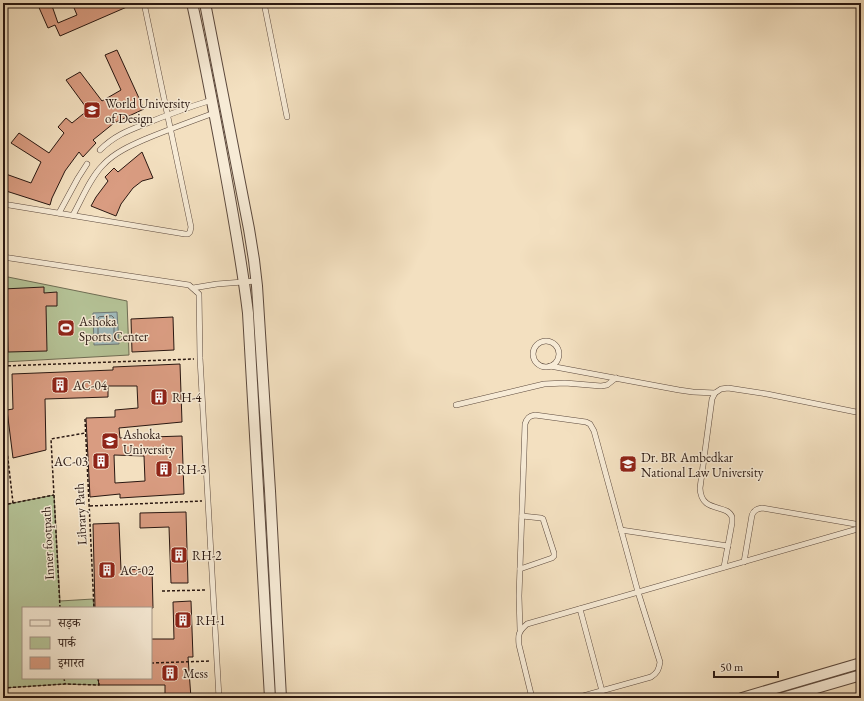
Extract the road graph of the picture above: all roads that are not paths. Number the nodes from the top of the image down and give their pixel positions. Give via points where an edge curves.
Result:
1 (144, 3) edge
2 (192, 3) edge
3 (205, 3) edge
4 (264, 3) edge
5 (212, 100) junction
6 (214, 113) junction
7 (167, 115) junction
8 (287, 117) dead end
9 (170, 129) junction
10 (100, 150) dead end
11 (87, 164) dead end
12 (3, 204) edge
13 (59, 213) junction
14 (73, 215) junction
15 (3, 257) edge
16 (257, 281) junction
17 (244, 282) junction
18 (193, 288) junction
19 (550, 366) junction
20 (616, 378) junction
21 (715, 393) junction
22 (456, 404) dead end
23 (861, 413) edge
24 (522, 516) junction
25 (861, 527) edge
26 (621, 530) junction
27 (728, 546) junction
28 (744, 562) junction
29 (724, 567) junction
30 (520, 569) junction
31 (638, 592) junction
32 (580, 609) junction
33 (520, 630) junction
34 (861, 663) edge
35 (861, 675) edge
36 (815, 677) junction
37 (602, 691) junction
38 (816, 693) edge
39 (219, 698) edge
40 (270, 698) edge
41 (281, 698) edge
42 (532, 698) edge
43 (576, 698) edge
44 (742, 698) edge
45 (782, 698) edge

1 - 7 lane
2 - 5 street
3 - 16 street via 248,222
4 - 8 lane
5 - 6 street
5 - 7 lane
6 - 9 lane
6 - 17 street
7 - 9 lane
7 - 10 lane via 119,135
9 - 14 lane via 127,147 103,164
9 - 14 lane via 190,226 188,234
11 - 13 lane
12 - 13 lane
13 - 14 lane
15 - 18 lane via 189,285
16 - 17 lane
16 - 41 street
17 - 18 lane
17 - 40 street via 248,313
18 - 39 lane via 199,294 200,358
19 - 19 lane via 558,357 557,349 547,341 542,342 533,354 535,362 542,366
19 - 20 lane
20 - 21 lane via 693,392
20 - 22 lane via 601,386 544,384
21 - 23 lane via 728,388
21 - 27 lane via 712,399 700,494 709,505 730,513 732,523
24 - 26 lane via 527,418 535,415 586,422 594,431
24 - 30 lane
24 - 30 lane via 543,519 554,556
25 - 28 lane
25 - 28 lane via 757,509 752,515
26 - 27 lane
26 - 31 lane
27 - 29 lane
28 - 29 lane
29 - 31 lane
30 - 33 lane
31 - 32 lane
31 - 37 lane via 660,662 659,669 651,677
32 - 33 lane via 527,624
32 - 37 lane
33 - 42 lane via 519,645
34 - 36 street
35 - 38 street
36 - 38 street
36 - 44 street
37 - 43 lane
38 - 45 street

